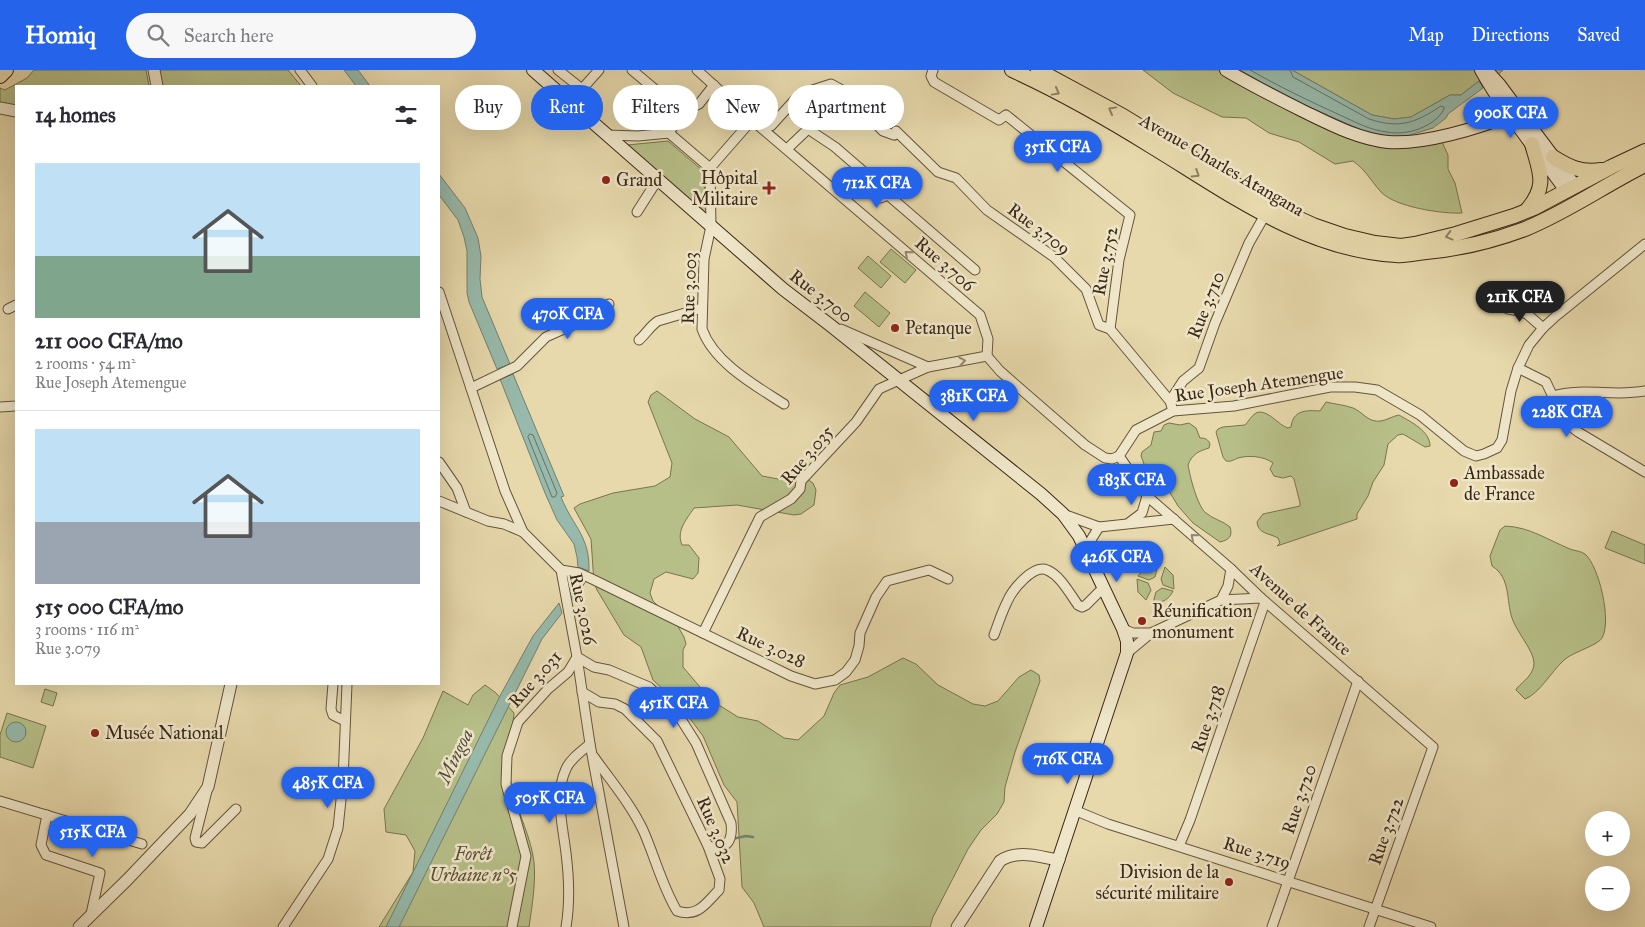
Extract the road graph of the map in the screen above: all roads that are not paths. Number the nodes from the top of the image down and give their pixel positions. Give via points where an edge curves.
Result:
1 (6, 70) edge
2 (154, 70) edge
3 (300, 70) edge
4 (533, 70) edge
5 (558, 70) edge
6 (599, 70) edge
7 (632, 70) edge
8 (698, 70) edge
9 (933, 70) edge
10 (1012, 70) edge
11 (1038, 70) edge
12 (1226, 70) edge
13 (1481, 70) edge
14 (1486, 70) edge
15 (0, 76) edge
16 (157, 85) edge
17 (311, 85) edge
18 (650, 85) edge
19 (714, 85) edge
20 (708, 92) edge
21 (698, 104) edge
22 (0, 108) edge
23 (15, 111) edge
24 (1510, 115) junction
25 (778, 118) edge
26 (671, 130) edge
27 (743, 130) edge
28 (766, 130) edge
29 (669, 133) junction
30 (606, 135) junction
31 (1532, 144) junction
32 (787, 149) junction
33 (1645, 151) edge
34 (1553, 157) junction
35 (1645, 165) edge
36 (1611, 167) junction
37 (710, 168) junction
38 (658, 178) junction
39 (1575, 193) junction
40 (637, 212) dead end
41 (1525, 212) junction
42 (1266, 216) junction
43 (711, 226) junction
44 (1645, 244) edge
45 (975, 270) dead end
46 (1506, 290) dead end
47 (440, 295) edge
48 (609, 304) dead end
49 (702, 308) junction
50 (830, 324) junction
51 (1543, 328) junction
52 (1110, 329) junction
53 (639, 340) dead end
54 (987, 356) junction
55 (928, 366) junction
56 (1518, 368) junction
57 (899, 379) junction
58 (471, 388) junction
59 (1645, 391) edge
60 (1553, 396) junction
61 (1170, 401) junction
62 (784, 404) dead end
63 (15, 406) edge
64 (0, 407) edge
65 (1173, 411) junction
66 (1119, 456) junction
67 (440, 464) edge
68 (1645, 472) edge
69 (1147, 496) junction
70 (440, 501) edge
71 (466, 512) junction
72 (1063, 514) junction
73 (1174, 519) junction
74 (1128, 523) junction
75 (1099, 526) junction
76 (523, 532) junction
77 (1086, 548) junction
78 (1231, 569) junction
79 (561, 570) junction
80 (948, 579) dead end
81 (1104, 587) junction
82 (1222, 600) junction
83 (1263, 600) junction
84 (1123, 629) junction
85 (703, 633) junction
86 (1151, 633) junction
87 (994, 635) dead end
88 (1127, 653) junction
89 (577, 657) junction
90 (1358, 681) junction
91 (230, 685) edge
92 (333, 685) edge
93 (347, 685) edge
94 (582, 692) junction
95 (345, 721) junction
96 (590, 744) junction
97 (1433, 746) joint
98 (592, 754) junction
99 (208, 786) junction
100 (0, 801) edge
101 (236, 809) dead end
102 (1074, 810) junction
103 (47, 816) junction
104 (142, 844) dead end
105 (708, 846) junction
106 (1179, 846) junction
107 (1059, 860) junction
108 (1288, 880) junction
109 (1375, 909) junction
110 (91, 914) junction
111 (79, 927) edge
112 (283, 927) edge
113 (512, 927) edge
114 (566, 927) edge
115 (624, 927) edge
116 (956, 927) edge
117 (1036, 927) edge
118 (1272, 927) edge
119 (1368, 927) edge
120 (1431, 927) edge

1 - 15 main road
2 - 16 street
3 - 17 street
4 - 30 main road, Rue 3.700
5 - 6 street via 582,89
7 - 18 street
8 - 19 street, Rue 3.706
9 - 52 street, Rue 3.752 via 934,82 999,120 1006,115 1130,215 1119,260
10 -> 42 main road, Avenue Charles Atangana via 1116,126
41 -> 11 main road, Avenue Charles Atangana via 1456,234 1401,246 1345,236 1313,226 1271,206 1131,121
12 - 24 main road via 1338,128 1375,140 1420,140 1488,125
13 - 24 main road
14 - 34 main road
20 - 21 street
22 - 23 street
24 - 31 main road
25 - 52 street, Rue 3.709 via 800,94 831,84 857,98 883,131 894,135 896,131 938,172 956,178 987,210 1054,257 1086,289 1098,325
26 - 29 street
27 - 37 street
28 - 32 street, Rue 3.706
29 - 30 street
29 - 37 street
30 - 38 main road, Rue 3.700
31 - 39 main road
31 - 41 main road via 1541,182 1536,199
32 - 45 street via 808,129 872,179 880,198 888,195
54 -> 32 street, Rue 3.706 via 988,339 980,315
33 - 36 main road, Avenue Charles Atangana
34 - 36 main road via 1580,171 1600,171
34 - 39 main road
35 - 39 main road, Avenue Charles Atangana
36 - 39 main road, Avenue Charles Atangana
37 - 43 street, Rue 3.003
38 - 40 street
38 - 43 main road, Rue 3.700
39 - 41 main road, Avenue Charles Atangana
39 - 42 main road, Avenue Charles Atangana via 1524,229 1455,249 1398,256 1341,246
42 - 61 street, Rue 3.710 via 1249,243 1199,368 1183,382
43 - 49 street, Rue 3.003 via 704,259
43 - 50 main road, Rue 3.700 via 783,289
44 - 51 street, Rue Joseph Atemengue
46 - 51 street via 1508,309 1527,314
47 - 58 street, Rue 3.026
48 - 58 street via 592,316 546,337 517,366
49 - 53 street via 652,324
49 - 62 street, Rue 3.003 via 702,329 714,351
50 - 55 street
50 - 57 main road, Rue 3.700
51 - 56 street, Rue Joseph Atemengue via 1529,345
52 - 61 street, Rue 3.709
55 -> 54 street
54 - 66 street via 1085,445 1105,458
55 - 57 street
56 - 60 street via 1546,382
56 - 65 street, Rue Joseph Atemengue via 1502,440 1496,448 1476,456 1400,402 1377,390 1330,387 1234,406
57 - 72 main road, Rue 3.700
57 - 85 street, Rue 3.035 via 879,389 856,422 801,481 800,489 791,499 760,517
58 - 76 street, Rue 3.026 via 505,490
59 - 60 street via 1621,394 1570,392
60 - 68 street via 1568,424
61 - 65 street, Rue 3.709
63 - 64 street
65 - 66 street, Rue Joseph Atemengue via 1136,430
66 - 69 street
67 - 71 street via 456,488
69 - 73 street, Avenue de France
69 - 74 street via 1142,513
70 - 71 street
71 - 76 street
72 - 75 street
72 - 77 main road, Rue 3.700
73 - 74 street
78 -> 73 street, Avenue de France
74 - 75 street
75 - 77 street
76 - 79 street, Rue 3.026
77 - 81 main road
78 - 82 street
78 - 83 street, Avenue de France
79 - 85 street, Rue 3.028 via 592,578
79 - 89 street, Rue 3.026
80 - 85 street, Rue 3.028 via 929,570 887,582 876,597 860,633 855,660 835,680 815,684 791,676
81 - 84 main road
81 - 87 street via 1086,605 1078,605 1052,573 1038,570 1013,591
82 - 83 street
82 - 86 street
83 - 90 street, Avenue de France
83 - 106 street, Rue 3.718
84 - 86 street via 1133,633
84 - 88 main road
86 - 88 street
88 - 102 main road
89 - 94 street, Rue 3.026
89 - 105 street via 594,667 630,677 649,687 678,713 696,743 731,823 730,838 724,846
89 - 113 street, Rue 3.031 via 568,672 518,722 507,756 506,784 526,856
90 - 97 street, Avenue de France
90 - 108 street, Rue 3.720
91 - 99 street
92 - 95 street via 333,715
93 - 95 street
94 - 96 street, Rue 3.026
94 - 105 street, Rue 3.032 via 599,702 624,709 657,741
95 - 112 street via 338,828 328,859
96 - 98 street, Rue 3.026
96 - 114 street via 568,765 561,787 568,887
97 - 109 street, Rue 3.722
98 - 105 street, Rue 3.032 via 630,805 677,911 694,913 719,890 720,879
98 - 115 street, Rue 3.026
99 - 101 street via 196,842 202,843
99 - 110 street via 190,814
100 - 103 street
102 - 106 street, Rue 3.719
102 - 107 main road
103 - 104 street
103 - 110 street via 41,845 46,855 100,873
106 - 108 street, Rue 3.719
107 - 116 street via 1018,854 1000,861
107 - 117 main road
108 - 109 street, Rue 3.719
108 - 118 street, Rue 3.720
109 - 119 street, Rue 3.722
109 - 120 street, Rue 3.719
110 - 111 street

